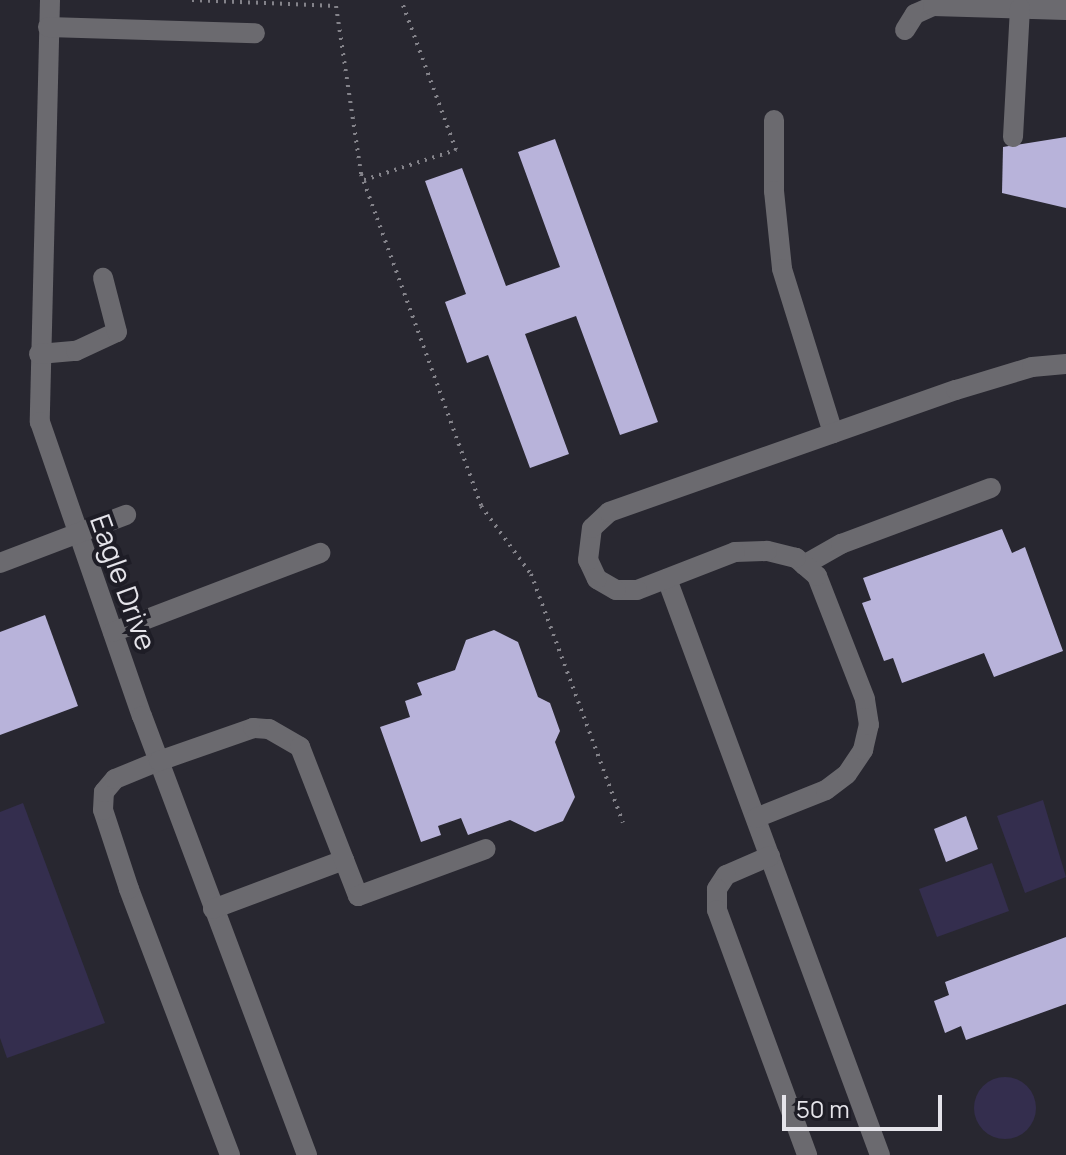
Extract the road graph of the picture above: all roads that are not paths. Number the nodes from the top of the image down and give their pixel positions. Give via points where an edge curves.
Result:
1 (50, 0) edge
2 (1020, 8) junction
3 (1066, 10) edge
4 (48, 27) junction
5 (905, 30) dead end
6 (255, 33) dead end
7 (774, 120) dead end
8 (1013, 137) dead end
9 (103, 278) dead end
10 (39, 354) junction
11 (1066, 364) edge
12 (833, 433) junction
13 (991, 488) dead end
14 (126, 515) dead end
15 (77, 535) junction
16 (320, 553) dead end
17 (0, 563) edge
18 (804, 565) junction
19 (667, 579) junction
20 (113, 632) junction
21 (159, 761) junction
22 (756, 818) junction
23 (486, 849) dead end
24 (770, 856) junction
25 (344, 860) junction
26 (213, 909) junction
27 (230, 1155) edge
28 (307, 1155) edge
29 (807, 1155) edge
30 (880, 1155) edge

1 - 4 street, Eagle Drive
2 - 3 street
2 - 5 street via 933,6 915,14
2 - 8 street
4 - 6 street
4 - 10 street, Eagle Drive
7 - 12 street via 782,269
9 - 10 street via 117,332 76,351
10 - 15 street, Eagle Drive via 40,422
11 - 12 street via 1007,374
12 - 19 street via 609,512 592,528 588,560 597,579 626,590
13 - 18 street via 841,544
14 - 15 street
15 - 17 street
15 - 20 street, Eagle Drive
16 - 20 street
18 - 19 street via 767,551 735,552
18 - 22 street via 817,576 865,699 869,725 863,750 847,774 826,790
19 - 22 street
20 - 21 street, Eagle Drive
21 - 25 street via 253,728 287,735 300,747
21 - 26 street, Eagle Drive
21 - 27 street via 115,779 104,792 103,810
22 - 24 street
23 - 25 street via 358,896
24 - 29 street via 726,875 717,889 717,910
24 - 30 street
25 - 26 street
26 - 28 street, Eagle Drive

